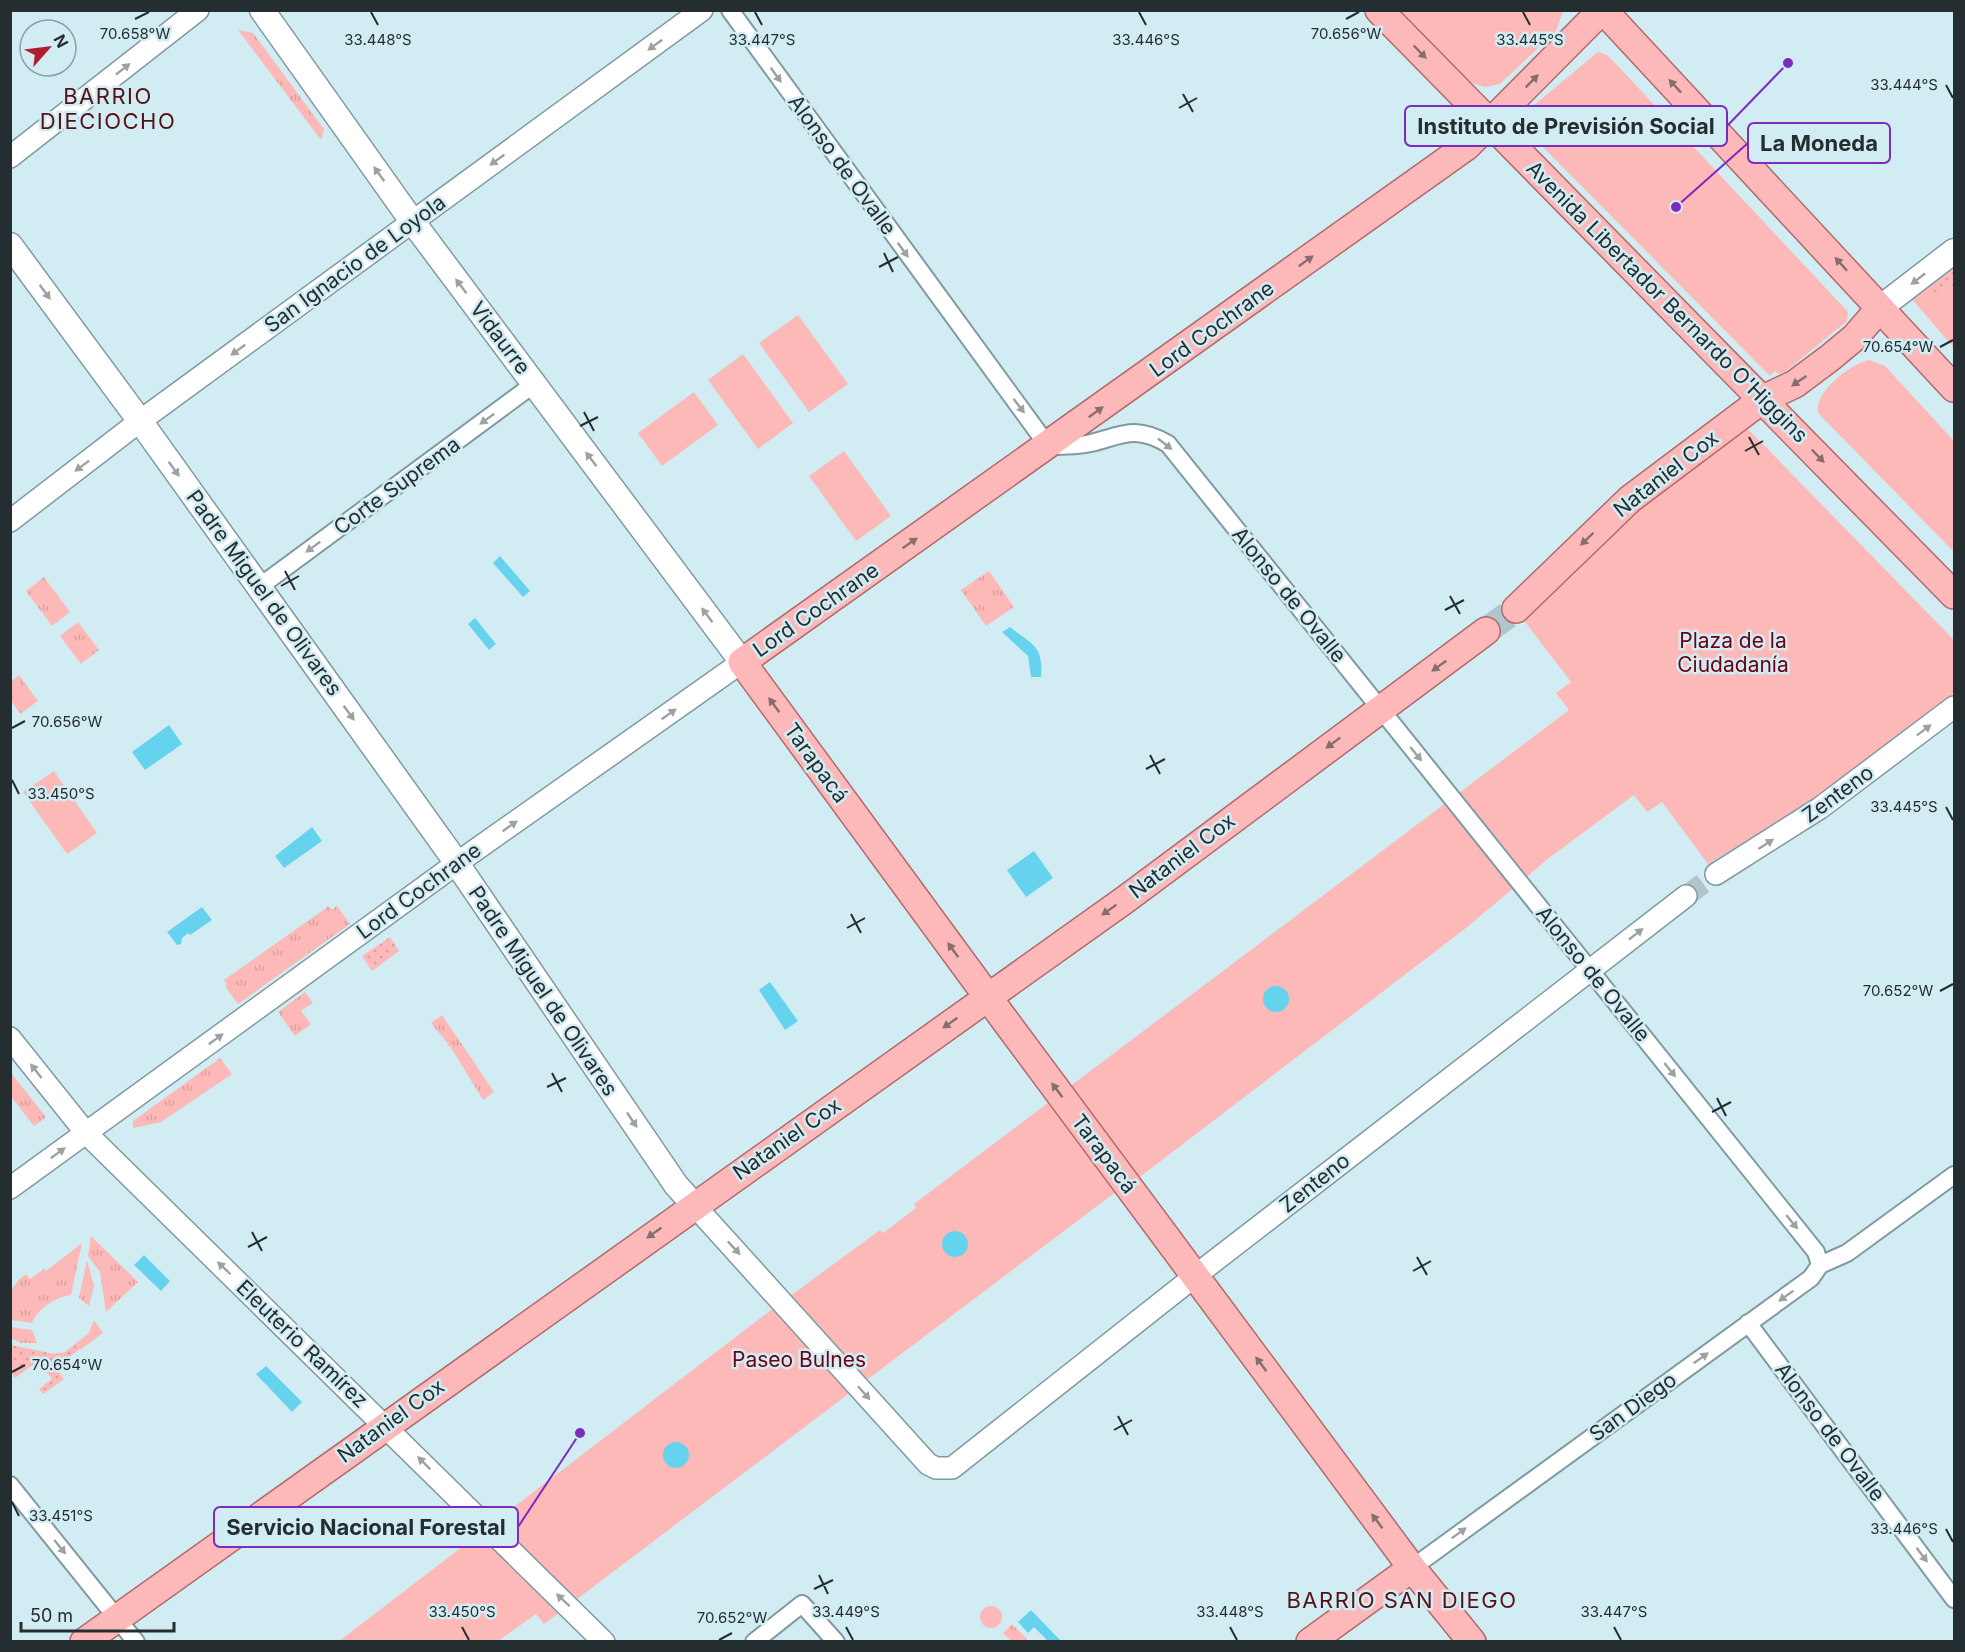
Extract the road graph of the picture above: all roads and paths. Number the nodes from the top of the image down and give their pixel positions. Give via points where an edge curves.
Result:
1 (198, 10) edge
2 (262, 10) edge
3 (702, 10) edge
4 (730, 10) edge
5 (1379, 10) edge
6 (1603, 10) edge
7 (1490, 123) junction
8 (10, 157) edge
9 (412, 221) junction
10 (10, 245) edge
11 (1954, 251) edge
12 (1880, 308) junction
13 (534, 384) junction
14 (1954, 388) edge
15 (1763, 399) junction
16 (140, 421) junction
17 (1048, 446) junction
18 (10, 520) edge
19 (259, 587) junction
20 (1954, 595) edge
21 (1516, 609) tunnel mouth
22 (1486, 631) tunnel mouth
23 (742, 662) junction
24 (1954, 707) edge
25 (1379, 708) junction
26 (457, 864) junction
27 (1716, 874) tunnel mouth
28 (1686, 896) tunnel mouth
29 (1590, 970) junction
30 (987, 997) junction
31 (10, 1038) edge
32 (86, 1133) junction
33 (1954, 1175) edge
34 (10, 1188) edge
35 (694, 1205) junction
36 (1820, 1265) junction
37 (1195, 1276) junction
38 (1748, 1323) junction
39 (385, 1425) junction
40 (944, 1469) joint
41 (10, 1485) edge
42 (1412, 1568) junction
43 (1954, 1599) edge
44 (117, 1618) junction
45 (84, 1641) edge
46 (136, 1641) edge
47 (604, 1641) edge
48 (754, 1641) edge
49 (836, 1641) edge
50 (1310, 1641) edge
51 (1472, 1641) edge

8 -> 1 street
9 -> 2 main road, Vidaurre
3 -> 9 street, San Ignacio de Loyola
4 -> 17 street, Alonso de Ovalle
5 -> 7 main road, Avenida Libertador Bernardo O'Higgins
7 -> 6 main road, Lord Cochrane
12 -> 6 main road
7 - 15 main road, Avenida Libertador Bernardo O'Higgins
17 -> 7 main road, Lord Cochrane via 1467,146
13 -> 9 main road, Vidaurre
9 -> 16 street, San Ignacio de Loyola
10 -> 16 main road, Padre Miguel de Olivares
11 -> 12 main road
12 - 14 main road
12 -> 15 main road, Nataniel Cox via 1831,357 1795,384
13 -> 19 street, Corte Suprema
23 -> 13 main road, Vidaurre
15 -> 20 main road, Avenida Libertador Bernardo O'Higgins
15 -> 21 main road, Nataniel Cox via 1630,499
16 -> 18 street, San Ignacio de Loyola
16 -> 19 main road, Padre Miguel de Olivares
23 -> 17 main road, Lord Cochrane
17 -> 25 street, Alonso de Ovalle via 1079,445 1137,432 1168,444
19 -> 26 main road, Padre Miguel de Olivares
22 -> 25 main road, Nataniel Cox
26 -> 23 street, Lord Cochrane
30 -> 23 main road, Tarapacá
27 -> 24 street, Zenteno via 1820,808
25 -> 29 street, Alonso de Ovalle
25 -> 30 main road, Nataniel Cox via 1126,899
32 -> 26 street, Lord Cochrane
26 -> 35 main road, Padre Miguel de Olivares via 676,1185
29 -> 28 street, Zenteno
29 -> 36 street, Alonso de Ovalle via 1816,1252
29 - 37 street, Zenteno
30 -> 35 main road, Nataniel Cox
37 -> 30 main road, Tarapacá
32 -> 31 street, Eleuterio Ramírez
34 -> 32 street, Lord Cochrane
39 -> 32 street, Eleuterio Ramírez
33 - 36 street, San Diego via 1847,1253
35 -> 39 main road, Nataniel Cox
35 -> 40 street, Padre Miguel de Olivares via 928,1464
36 -> 38 street, San Diego via 1811,1278
37 - 40 street, Zenteno via 959,1465
42 -> 37 main road, Tarapacá
42 -> 38 street, San Diego
38 -> 43 street, Alonso de Ovalle
39 - 44 main road, Nataniel Cox
47 -> 39 street, Eleuterio Ramírez
41 -> 44 street
42 - 50 main road, San Diego
42 - 51 main road, Tarapacá
44 - 45 main road, Nataniel Cox
44 - 46 street
48 - 49 street via 802,1604

